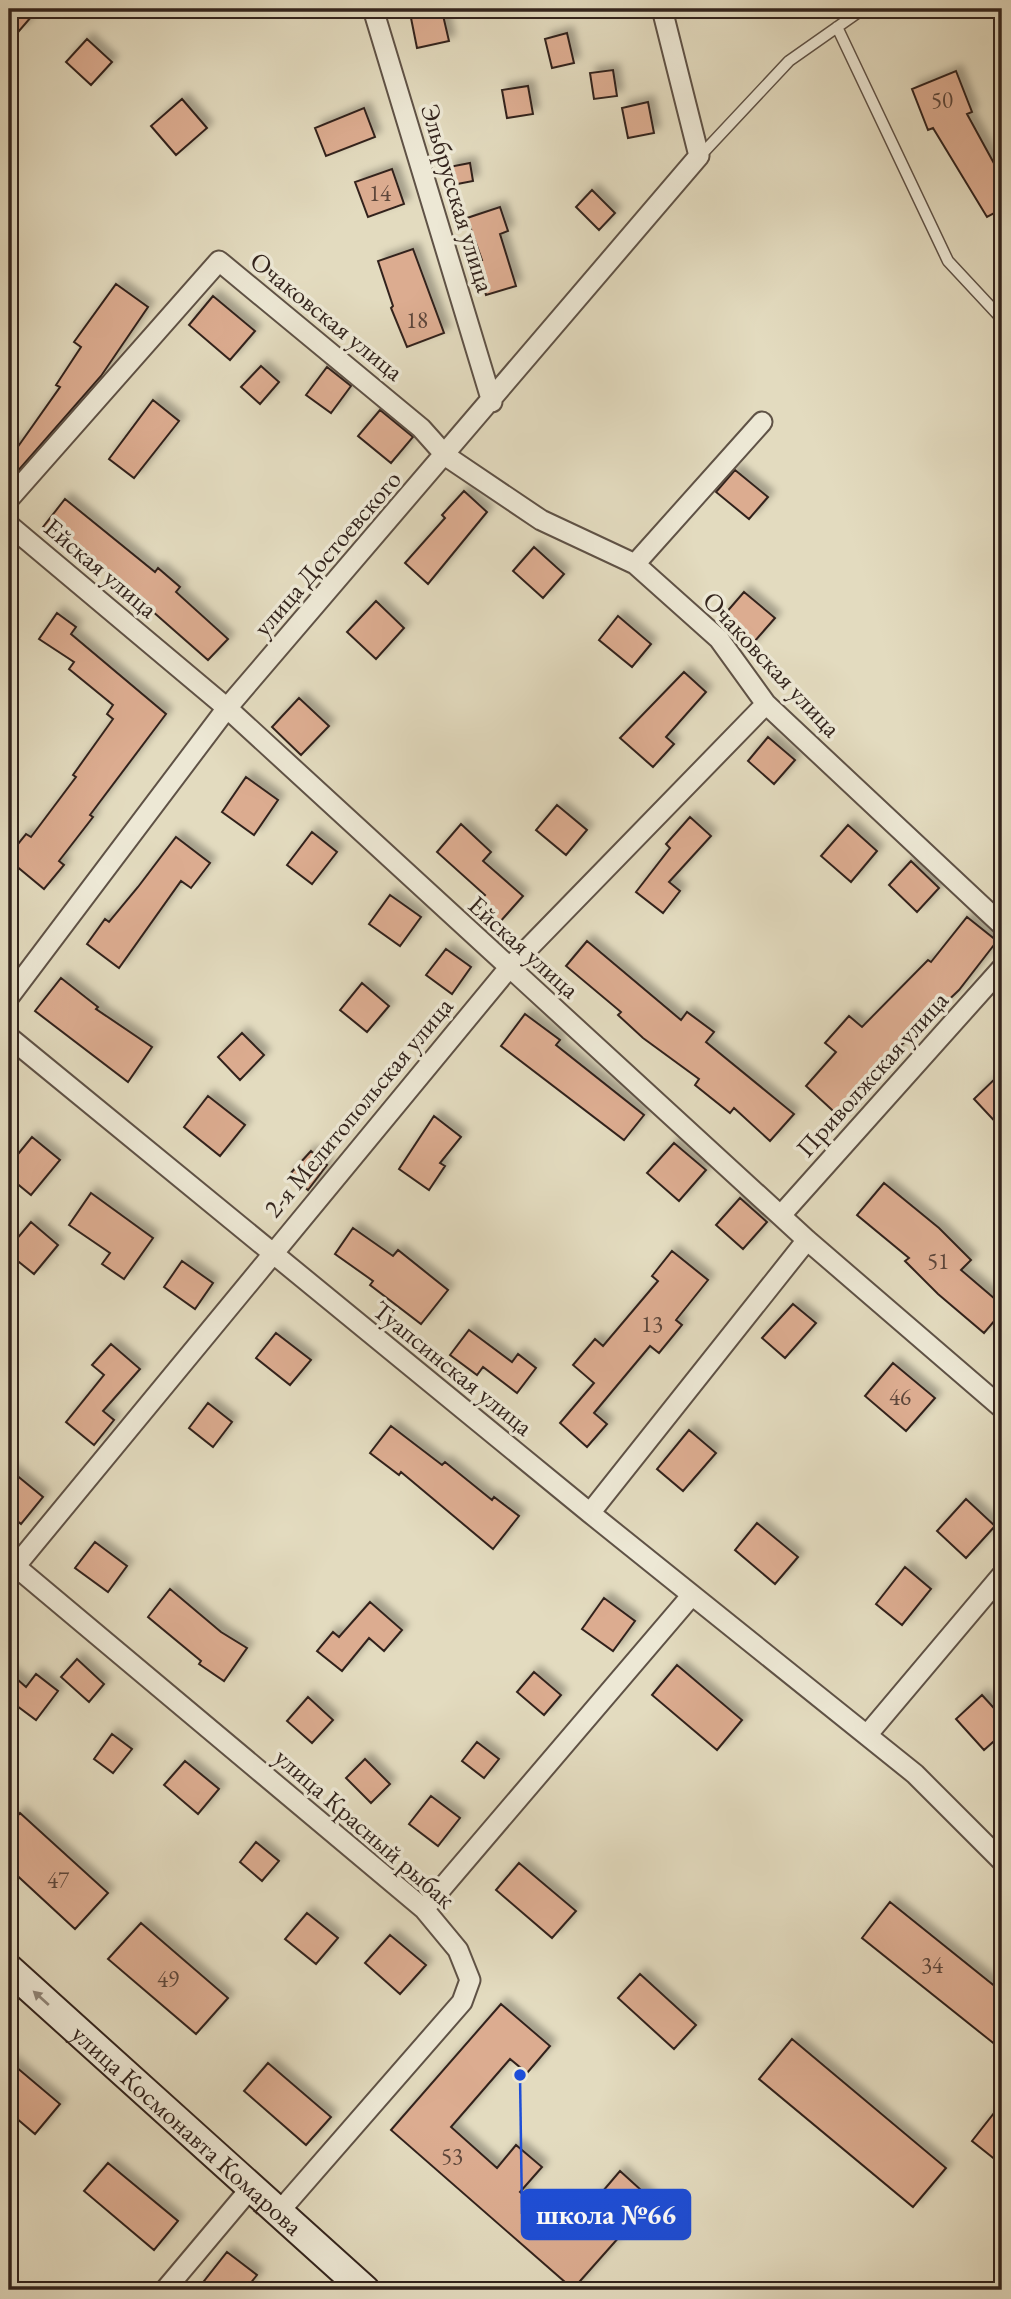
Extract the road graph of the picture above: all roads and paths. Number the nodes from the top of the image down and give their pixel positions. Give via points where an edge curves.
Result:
1 (373, 9) edge
2 (662, 9) edge
3 (863, 9) edge
4 (837, 27) junction
5 (699, 156) junction
6 (1002, 318) edge
7 (492, 402) junction
8 (762, 422) dead end
9 (446, 456) junction
10 (9, 499) edge
11 (9, 525) edge
12 (635, 564) junction
13 (766, 704) junction
14 (228, 708) junction
15 (1002, 925) edge
16 (1002, 968) edge
17 (508, 969) junction
18 (9, 997) edge
19 (9, 1037) edge
20 (782, 1214) junction
21 (807, 1240) junction
22 (271, 1253) junction
23 (1002, 1408) edge
24 (590, 1513) junction
25 (11, 1567) edge
26 (1002, 1575) edge
27 (692, 1595) junction
28 (867, 1735) junction
29 (1002, 1861) edge
30 (424, 1909) junction
31 (9, 1969) edge
32 (250, 2189) junction
33 (278, 2213) junction
34 (165, 2290) edge
35 (365, 2290) edge

1 - 7 street, Эльбрусская улица
2 - 5 street
3 - 4 lane
4 - 5 lane via 789,61
4 - 6 lane via 948,261
5 - 7 street, улица Достоевского
7 - 9 street, улица Достоевского
8 - 12 street
9 - 10 street, Очаковская улица via 421,428 219,261
9 - 12 street, Очаковская улица via 541,520
9 - 14 street, улица Достоевского
11 - 14 street, Ейская улица
12 - 13 street, Очаковская улица via 719,639
13 - 15 street, Очаковская улица
13 - 17 street, 2-я Мелитопольская улица
14 - 17 street, Ейская улица
14 - 18 street, улица Достоевского
16 - 20 street, Приволжская улица
17 - 20 street, Ейская улица
17 - 22 street, 2-я Мелитопольская улица
19 - 22 street, Туапсинская улица
20 - 21 street, Ейская улица
21 - 23 street, Ейская улица
21 - 24 street
22 - 24 street, Туапсинская улица
22 - 25 street, 2-я Мелитопольская улица
24 - 27 street, Туапсинская улица
25 - 30 street, улица Красный рыбак
26 - 28 street
27 - 28 street, Туапсинская улица
27 - 30 street
28 - 29 street, Туапсинская улица via 915,1774
30 - 33 street, улица Красный рыбак via 458,1950 470,1980 462,2002
32 -> 31 main road, улица Космонавта Комарова
32 - 33 main road, улица Космонавта Комарова
32 - 34 street
33 - 35 main road, улица Космонавта Комарова

